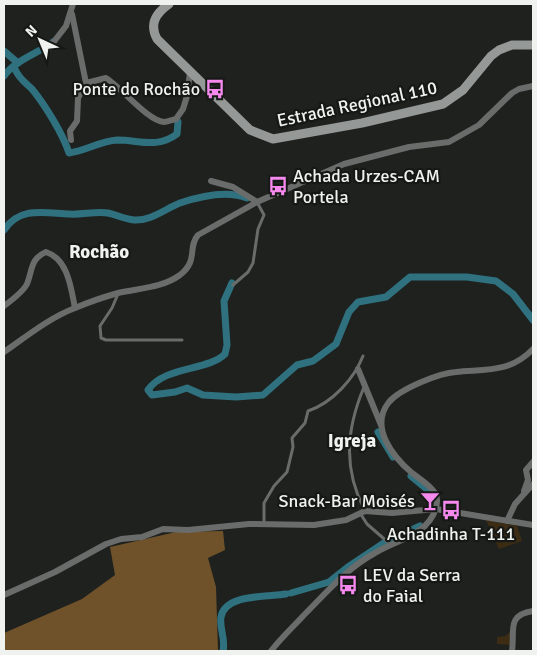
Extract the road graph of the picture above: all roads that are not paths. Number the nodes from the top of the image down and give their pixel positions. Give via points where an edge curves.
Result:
1 (73, 4) edge
2 (169, 4) edge
3 (72, 14) junction
4 (533, 45) edge
5 (49, 48) dead end
6 (190, 72) junction
7 (86, 83) junction
8 (533, 86) edge
9 (71, 140) dead end
10 (212, 182) dead end
11 (257, 202) junction
12 (233, 285) dead end
13 (118, 294) junction
14 (4, 306) edge
15 (74, 308) junction
16 (182, 340) dead end
17 (533, 348) edge
18 (4, 352) edge
19 (363, 356) dead end
20 (358, 369) junction
21 (364, 387) junction
22 (381, 425) junction
23 (533, 462) edge
24 (533, 484) edge
25 (524, 492) junction
26 (436, 509) junction
27 (362, 511) junction
28 (507, 520) junction
29 (264, 524) junction
30 (533, 525) edge
31 (390, 545) junction
32 (4, 595) edge
33 (533, 611) edge
34 (271, 651) edge
35 (512, 651) edge

1 - 3 street
2 - 6 main road, Estrada Regional 110 via 157,14 153,31 161,44
3 - 5 street via 58,40
3 - 7 street
4 - 6 main road, Estrada Regional 110 via 512,45 500,50 491,56 463,90 443,104 282,138 262,136 250,130
6 - 7 street via 184,108 176,119 164,122 145,114 106,78
7 - 9 street via 78,98 77,121 70,131
8 - 11 street via 512,93 479,125 449,142 409,147 344,164
10 - 11 street via 233,187
11 - 12 lane via 264,215 258,229 253,263
11 - 13 street via 198,235 194,239 190,264 180,274 156,287
13 - 15 street
13 - 16 lane via 100,326 101,338
14 - 15 street via 26,286 32,262 46,252 54,254 64,267
15 - 18 street via 54,317
17 - 22 street via 520,359 492,371 454,372 412,385 388,403
19 - 20 lane
20 - 21 street
20 - 29 lane via 331,398 308,412 305,423 292,438 288,472 264,503
21 - 22 street
21 - 27 lane via 348,444 352,478
22 - 26 street via 385,441 402,463 435,492
23 - 25 street via 526,470 528,480
24 - 25 street
25 - 28 street
26 - 27 street via 392,513
26 - 28 street
26 - 31 street via 423,530
27 - 29 street via 332,523
27 - 31 lane via 367,524
28 - 30 street
29 - 32 street via 163,529 132,540 121,539
31 - 34 street via 357,564
33 - 35 street via 516,618 512,625

